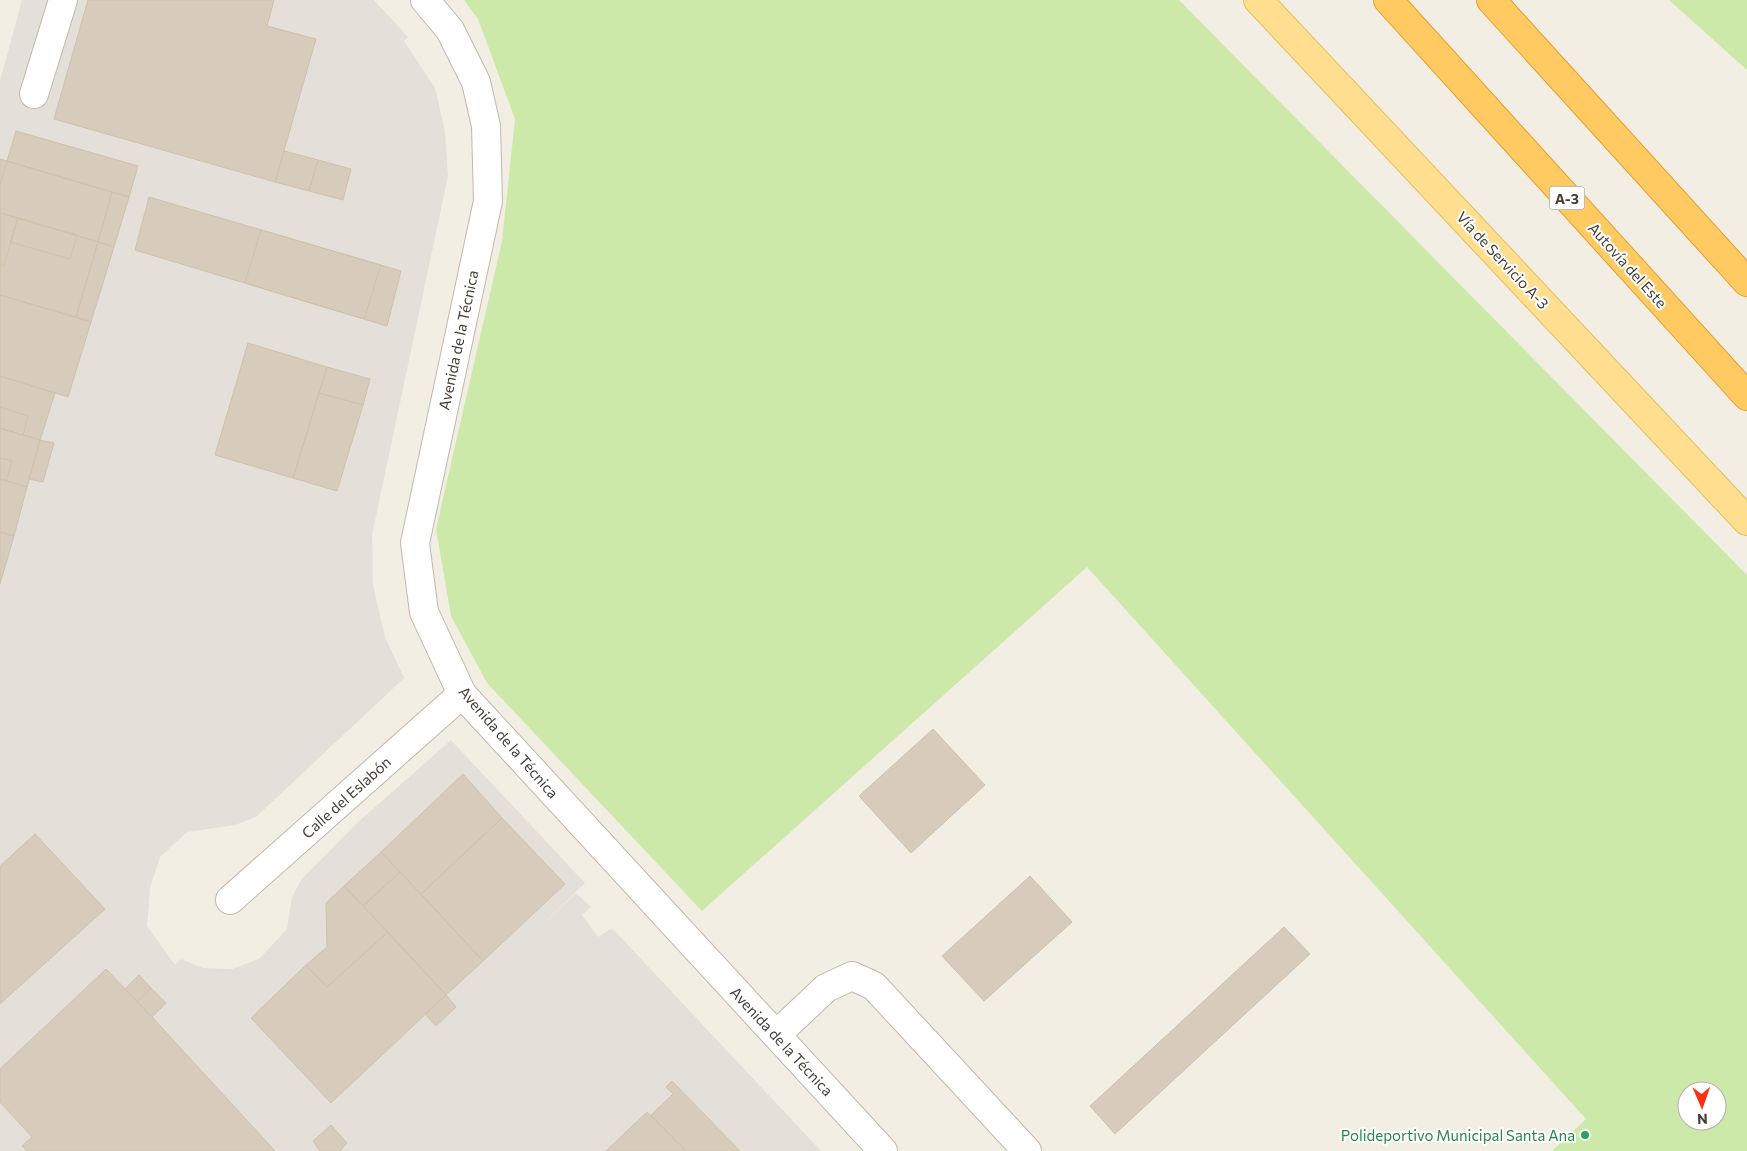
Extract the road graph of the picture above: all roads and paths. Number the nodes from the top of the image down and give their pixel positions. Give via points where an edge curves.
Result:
1 (63, 0) edge
2 (425, 0) edge
3 (1258, 0) edge
4 (1388, 0) edge
5 (1491, 0) edge
6 (34, 94) dead end
7 (1747, 282) edge
8 (1747, 396) edge
9 (1747, 521) edge
10 (462, 694) junction
11 (230, 900) dead end
12 (776, 1035) junction
13 (882, 1151) edge
14 (1027, 1151) edge

1 - 6 street
2 - 10 street, Avenida de la Técnica via 450,30 476,82 486,126 488,201 415,543 424,612
3 - 9 main road, Vía de Servicio A-3
4 - 8 highway, Autovía del Este / A-3
5 - 7 highway
10 - 11 street, Calle del Eslabón
10 - 12 street, Avenida de la Técnica
12 - 13 street, Avenida de la Técnica
12 - 14 street via 826,988 852,976 874,986

